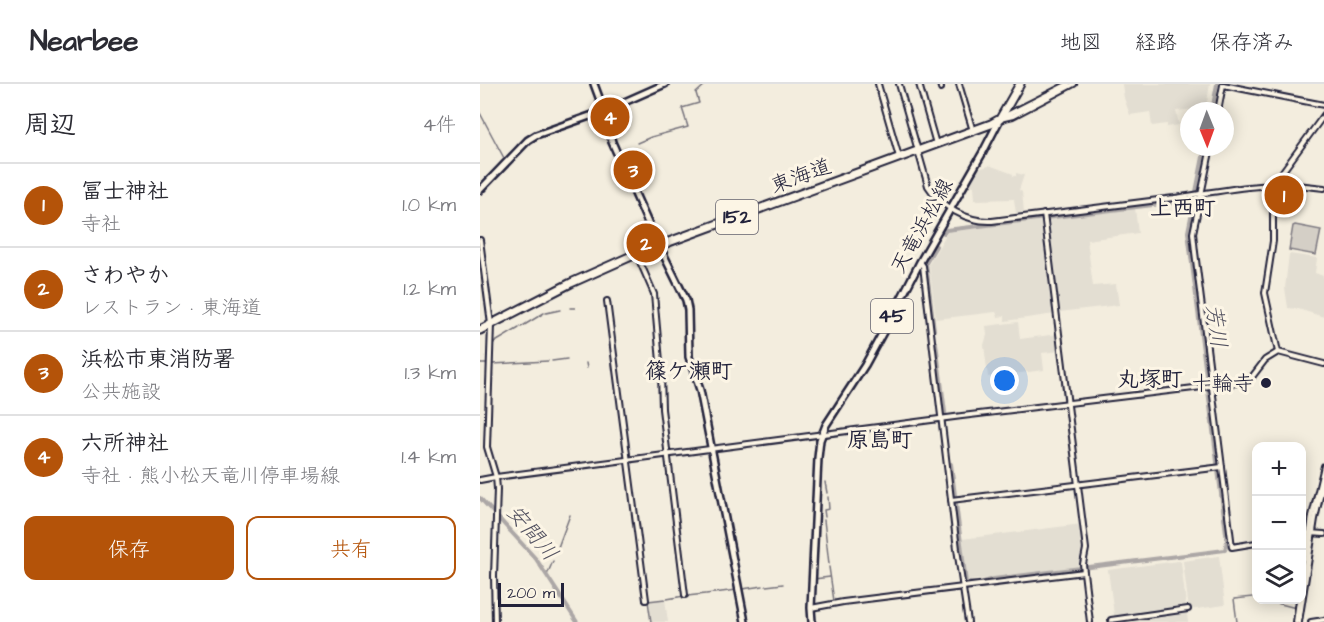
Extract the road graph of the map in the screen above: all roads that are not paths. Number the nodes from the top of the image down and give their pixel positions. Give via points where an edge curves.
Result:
1 (594, 84) edge
2 (665, 84) edge
3 (878, 84) edge
4 (898, 84) edge
5 (919, 84) edge
6 (959, 84) edge
7 (1020, 84) edge
8 (1068, 84) edge
9 (1074, 84) edge
10 (1223, 84) edge
11 (1220, 102) edge
12 (1324, 105) edge
13 (603, 111) junction
14 (1324, 115) edge
15 (1000, 119) junction
16 (973, 131) junction
17 (936, 144) junction
18 (918, 152) junction
19 (1208, 156) edge
20 (899, 158) junction
21 (1278, 184) junction
22 (1324, 188) edge
23 (480, 190) edge
24 (1200, 194) junction
25 (951, 209) junction
26 (1045, 217) junction
27 (480, 240) edge
28 (659, 245) junction
29 (636, 254) junction
30 (920, 262) junction
31 (607, 301) dead end
32 (491, 324) junction
33 (480, 330) edge
34 (1278, 352) junction
35 (1324, 364) edge
36 (1211, 386) junction
37 (1068, 404) junction
38 (944, 419) junction
39 (821, 435) junction
40 (711, 449) junction
41 (667, 455) junction
42 (628, 460) junction
43 (1324, 466) edge
44 (1221, 467) junction
45 (496, 477) junction
46 (1324, 479) edge
47 (480, 480) edge
48 (1078, 484) junction
49 (954, 499) junction
50 (1311, 533) junction
51 (1306, 534) edge
52 (1324, 534) edge
53 (1252, 544) edge
54 (1306, 562) edge
55 (1084, 572) junction
56 (963, 588) junction
57 (685, 595) dead end
58 (646, 600) dead end
59 (1299, 604) edge
60 (811, 608) junction
61 (1188, 609) dead end
62 (1149, 615) junction
63 (1111, 620) dead end
64 (1324, 620) edge
65 (495, 622) edge
66 (745, 622) edge
67 (812, 622) edge
68 (968, 622) edge
69 (1090, 622) edge
70 (1150, 622) edge
71 (1297, 622) edge
72 (1311, 622) edge

1 - 13 main road
2 - 13 main road
3 - 20 street
4 - 18 street
5 - 17 street
6 - 16 street
7 - 15 highway
8 - 15 street
9 - 15 street
10 - 11 street
10 - 12 street
13 - 23 main road via 528,140
13 - 28 main road via 612,142
14 - 21 street via 1291,159
15 - 16 highway, 東海道 / 152
15 - 25 main road, 天竜浜松線 / 45
16 - 17 highway, 東海道 / 152
17 - 18 highway, 東海道 / 152
18 - 20 highway, 東海道 / 152
18 - 25 street via 928,186
19 - 24 street
20 - 28 highway, 東海道 / 152
21 - 22 street
21 - 24 street
21 - 34 street via 1265,293
24 - 26 street
24 - 36 street via 1193,233
25 - 26 street via 986,221
25 - 30 main road, 天竜浜松線 / 45
26 - 37 street
27 - 32 street
28 - 29 highway, 東海道 / 152
28 - 40 main road via 688,304 689,357 700,390
29 - 32 highway, 東海道 / 152
29 - 41 street via 654,294
30 - 38 street
30 - 39 main road, 天竜浜松線 / 45
31 - 42 street
32 - 33 highway, 東海道 / 152
32 - 45 street via 487,447
34 - 35 street
34 - 36 street via 1264,361 1248,381
36 - 37 street
36 - 44 street
37 - 38 street
37 - 48 street
38 - 39 street
38 - 49 street
39 - 40 street
39 - 60 main road, 天竜浜松線 / 45
40 - 41 street
40 - 66 main road
41 - 42 street
41 - 57 street
42 - 45 street
42 - 58 street
43 - 50 street
44 - 48 street
44 - 53 street via 1232,547
45 - 47 street
45 - 65 street
46 - 50 street
48 - 49 street
48 - 55 street via 1086,549
49 - 56 street
50 - 51 street
50 - 52 street
50 - 54 street
50 - 71 street
55 - 56 street
55 - 69 street
56 - 60 street
56 - 68 street
59 - 71 street
60 - 67 main road, 天竜浜松線 / 45
61 - 62 street
62 - 63 street
62 - 70 street
64 - 72 street

